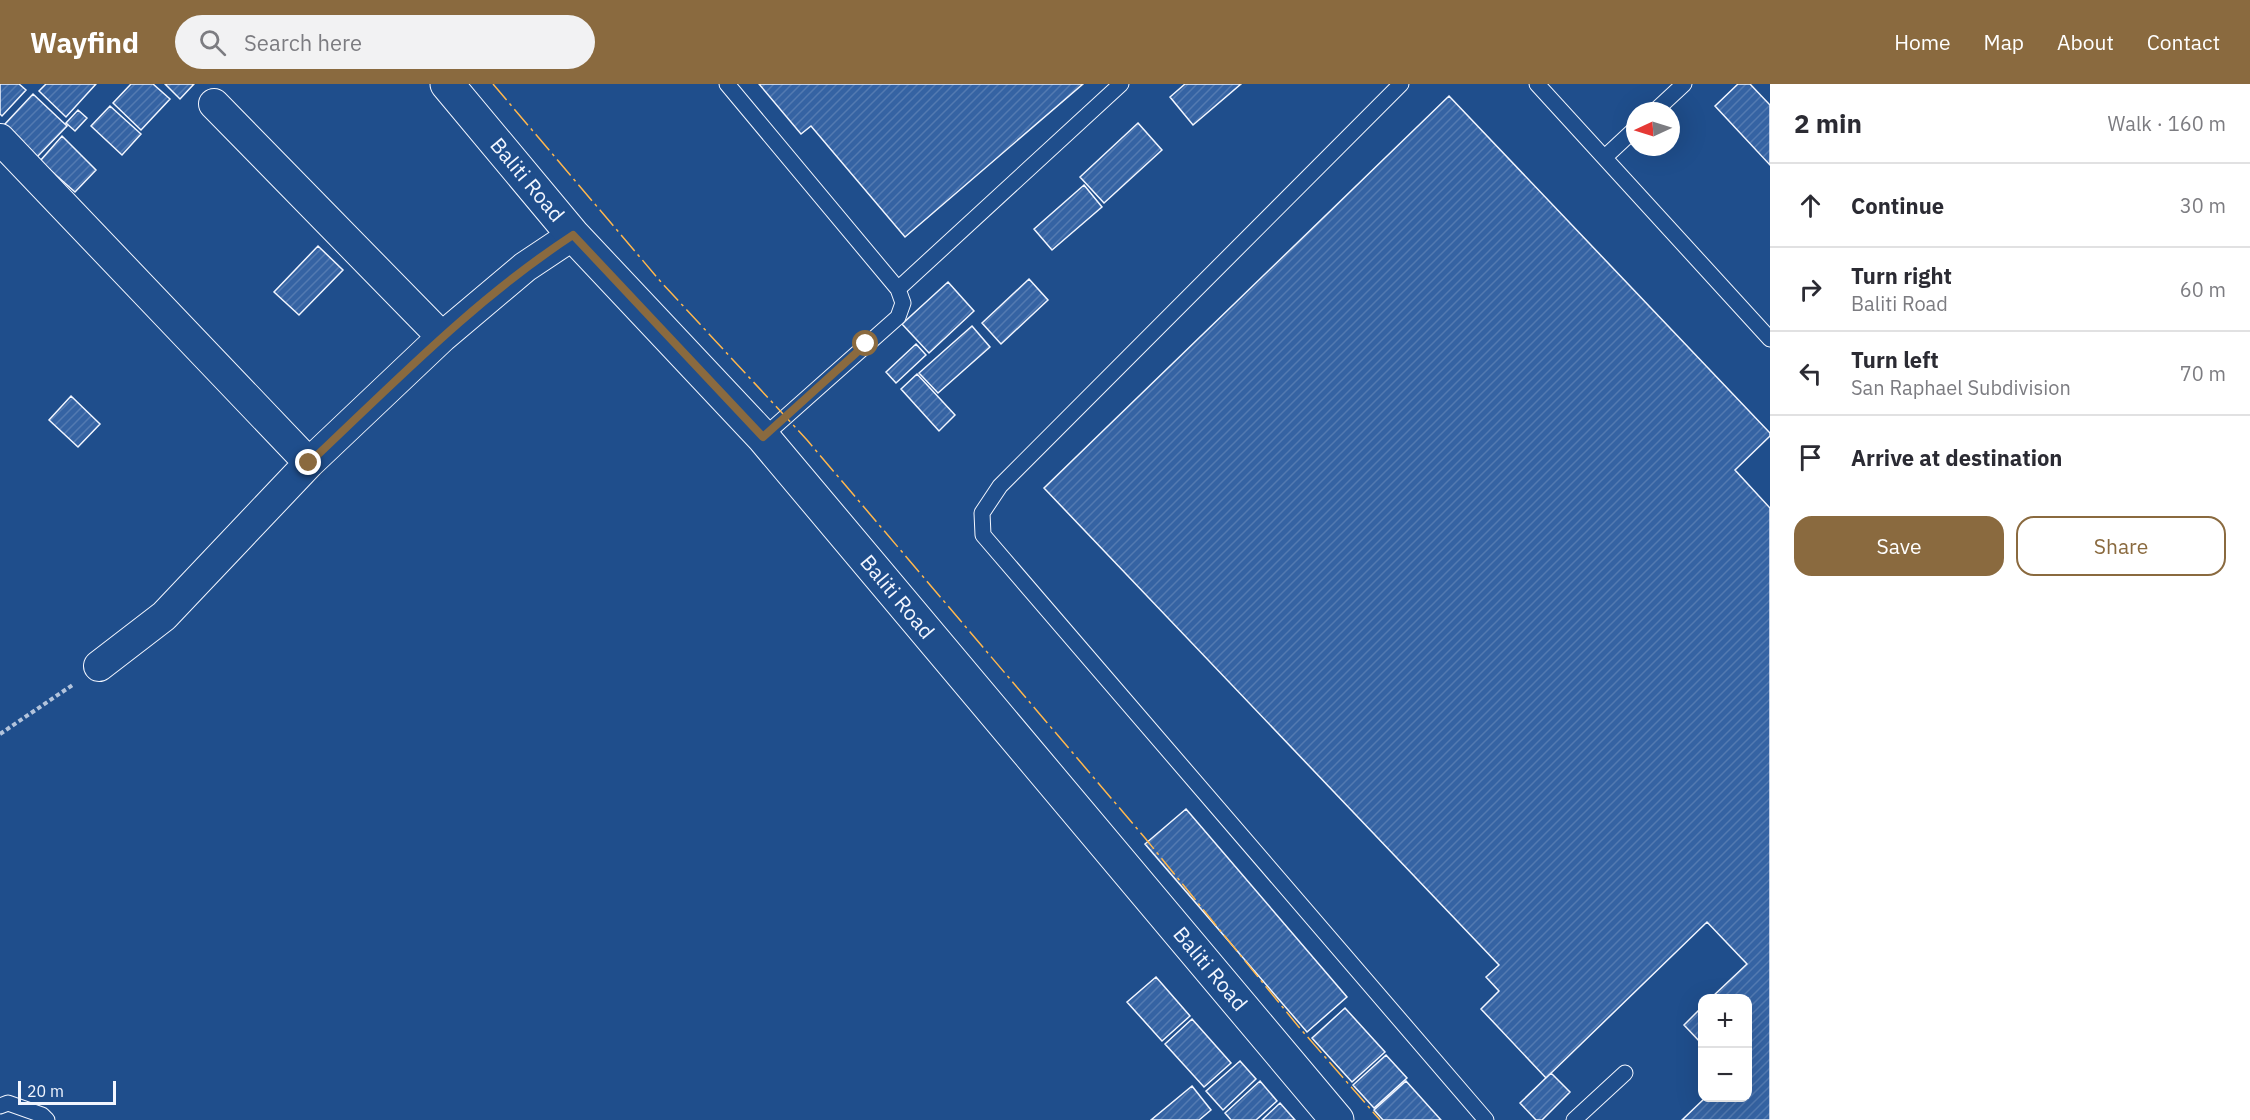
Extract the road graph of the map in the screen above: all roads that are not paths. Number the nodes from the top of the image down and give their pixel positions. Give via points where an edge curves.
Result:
1 (447, 84) edge
2 (727, 84) edge
3 (1120, 84) edge
4 (1401, 84) edge
5 (1537, 84) edge
6 (1684, 84) edge
7 (1665, 102) edge
8 (214, 104) dead end
9 (1626, 137) edge
10 (0, 139) edge
11 (1605, 157) junction
12 (573, 235) junction
13 (898, 289) junction
14 (442, 337) junction
15 (1770, 339) edge
16 (763, 437) junction
17 (309, 463) junction
18 (99, 666) road end
19 (1625, 1073) dead end
20 (0, 1106) edge
21 (47, 1120) edge
22 (1337, 1120) edge
23 (1486, 1120) edge
24 (1574, 1120) edge

1 - 12 main road, Baliti Road
2 - 13 lane
3 - 13 lane
4 - 23 lane via 1000,486 982,513 983,535
5 - 11 lane
6 - 7 lane
8 - 14 street
9 - 11 lane
10 - 17 street
11 - 15 lane
12 - 14 street via 525,267
12 - 16 main road, Baliti Road
13 - 16 lane via 903,303 898,317
14 - 17 street
16 - 22 main road, Baliti Road
17 - 18 street via 164,616
19 - 24 lane
20 - 21 lane via 8,1103

